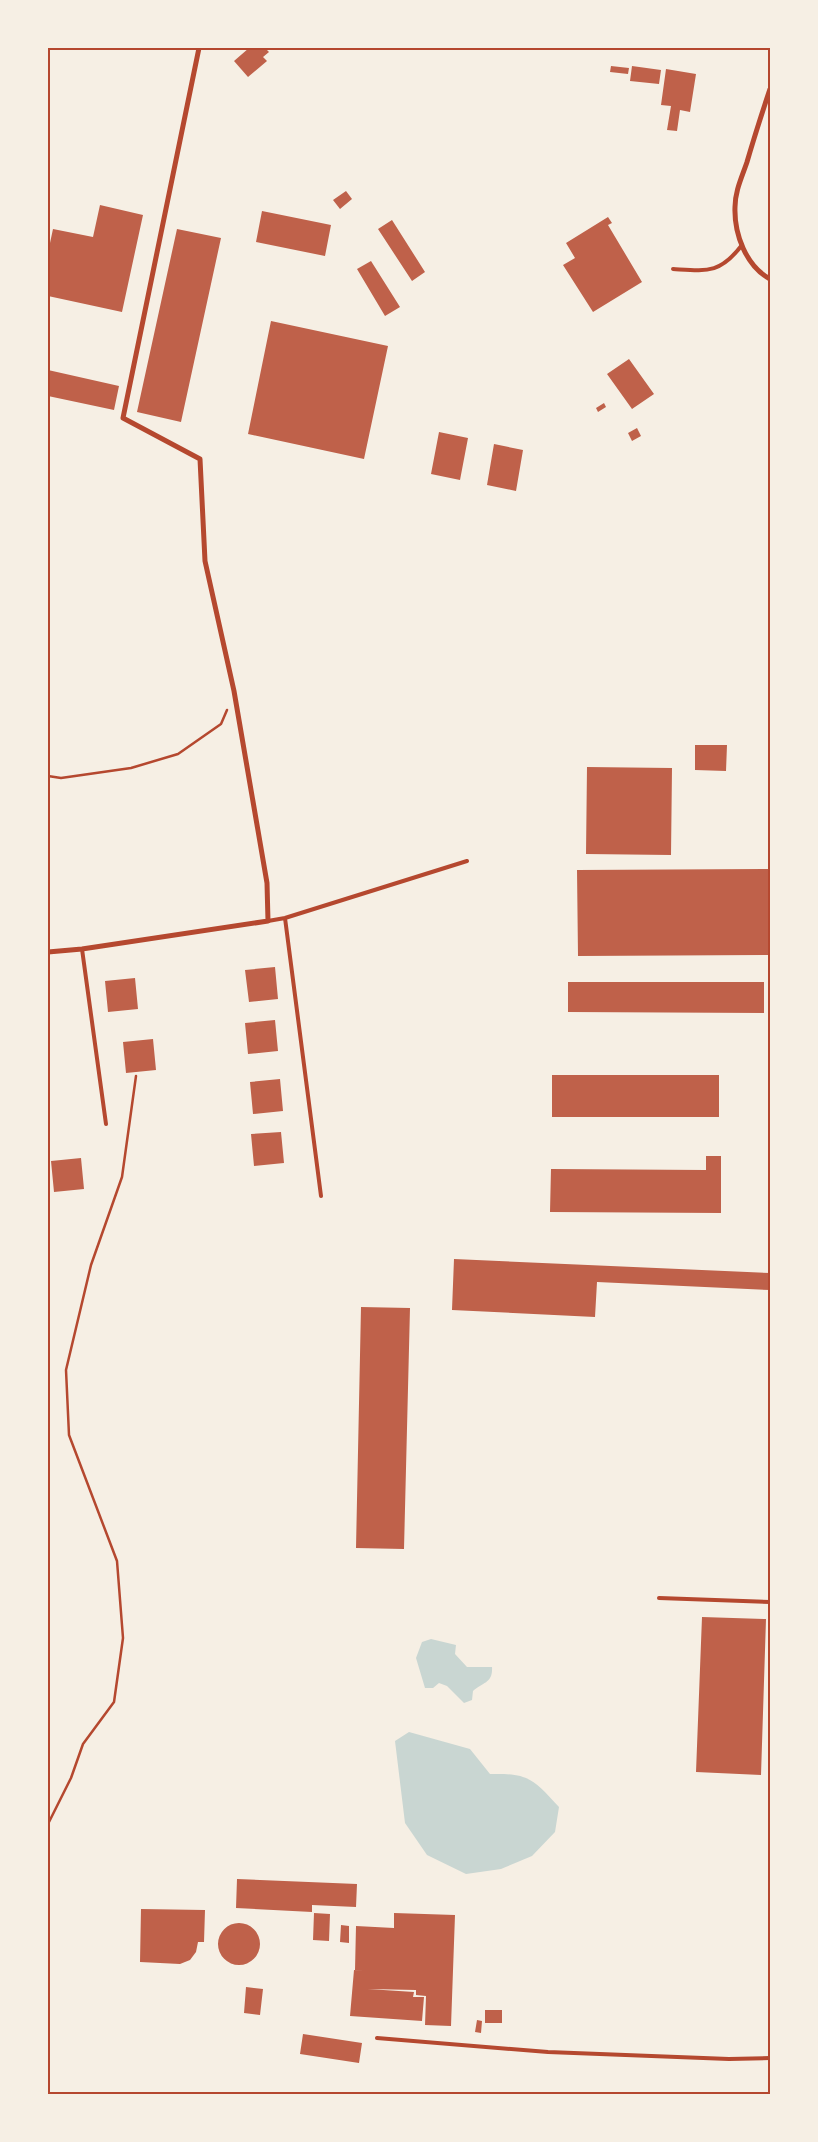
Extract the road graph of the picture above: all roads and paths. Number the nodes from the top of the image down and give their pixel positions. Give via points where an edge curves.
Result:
1 (199, 48) edge
2 (766, 48) edge
3 (770, 48) edge
4 (770, 89) edge
5 (742, 245) junction
6 (673, 269) dead end
7 (769, 279) edge
8 (234, 691) junction
9 (48, 776) edge
10 (467, 860) dead end
11 (285, 918) junction
12 (268, 921) junction
13 (82, 949) junction
14 (48, 952) edge
15 (136, 1076) dead end
16 (106, 1124) dead end
17 (321, 1196) dead end
18 (659, 1598) dead end
19 (770, 1602) edge
20 (48, 1824) edge
21 (377, 2038) dead end
22 (770, 2058) edge

1 - 8 street via 123,418 200,458 205,561
2 - 3 lane
4 - 5 street via 737,189 736,226
5 - 6 lane via 719,268
5 - 7 street via 753,265
8 - 9 path via 221,724 178,754 131,768 61,778
8 - 12 street via 267,883
10 - 11 lane
11 - 12 lane
11 - 17 lane
12 - 13 street
13 - 14 street
13 - 16 lane
15 - 20 path via 122,1177 91,1264 66,1370 69,1435 117,1561 123,1638 114,1702 82,1744 71,1778
18 - 19 lane
21 - 22 lane via 548,2052

